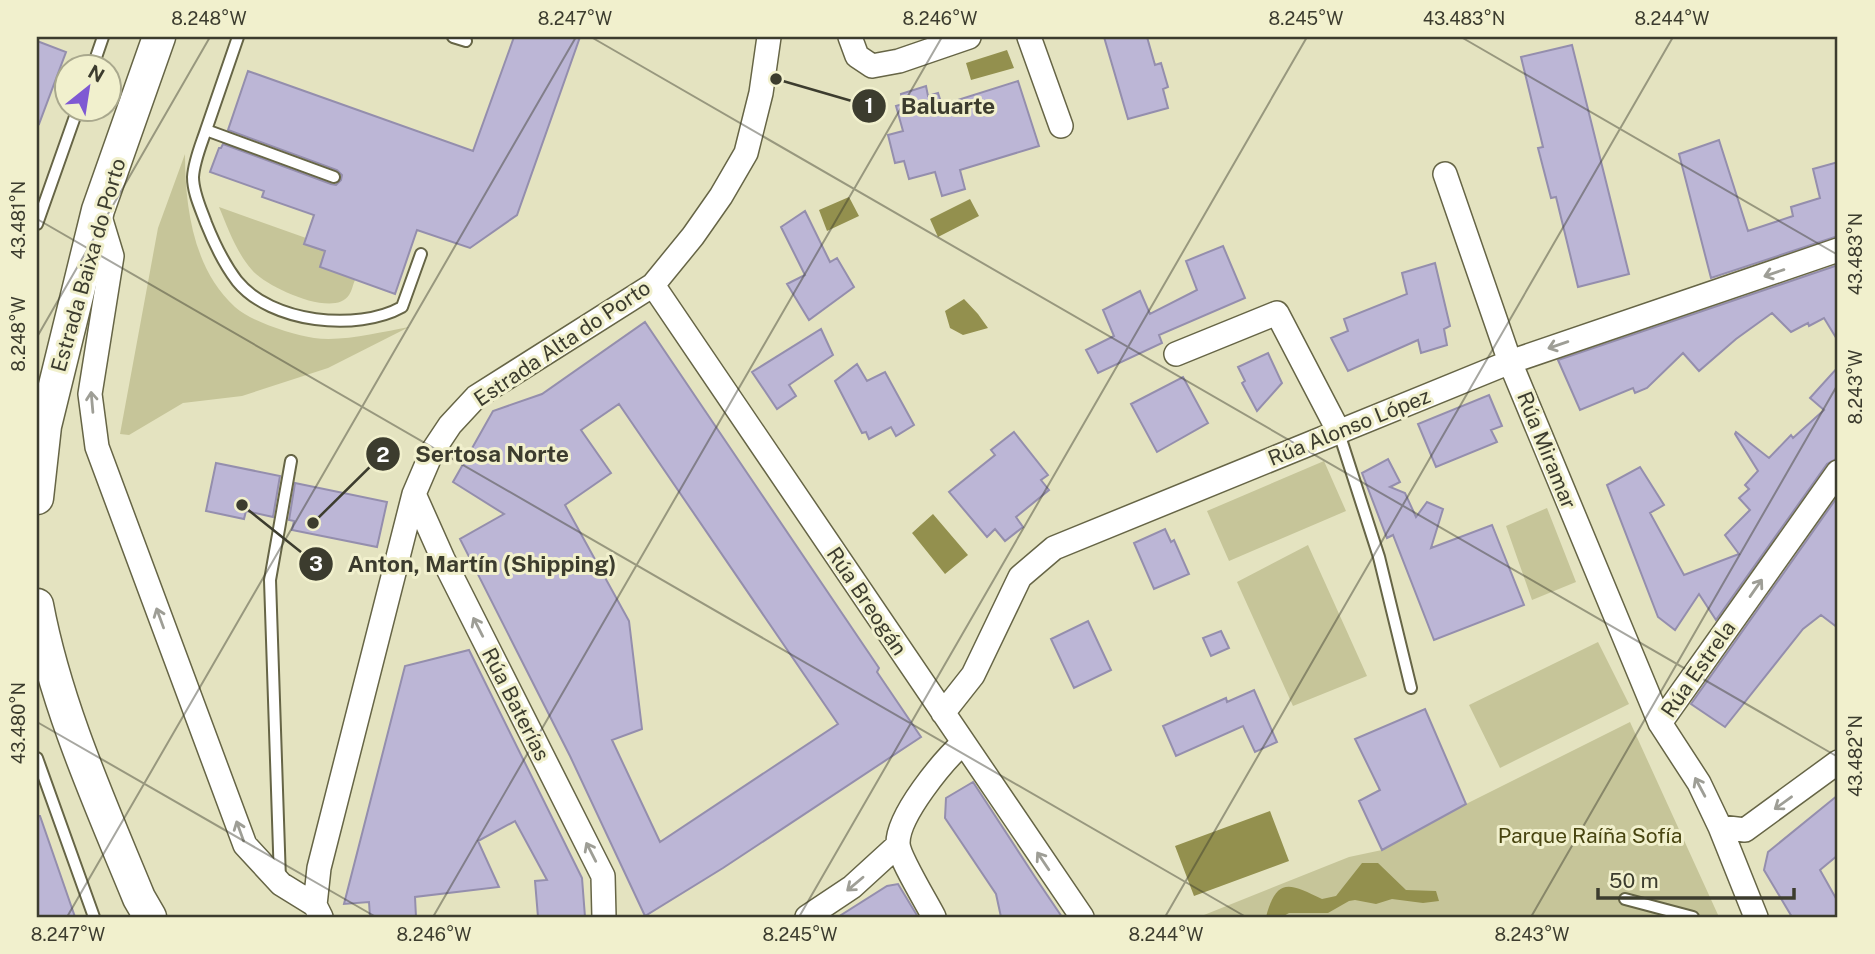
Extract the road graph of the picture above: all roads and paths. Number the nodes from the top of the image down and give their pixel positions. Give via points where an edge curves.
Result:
1 (159, 37) edge
2 (238, 37) edge
3 (453, 37) edge
4 (769, 37) edge
5 (850, 37) edge
6 (969, 37) edge
7 (1029, 37) edge
8 (466, 41) dead end
9 (73, 122) edge
10 (1061, 126) dead end
11 (206, 130) junction
12 (1445, 174) dead end
13 (334, 177) dead end
14 (98, 210) junction
15 (37, 224) edge
16 (1838, 250) edge
17 (421, 254) dead end
18 (653, 285) junction
19 (1176, 354) dead end
20 (1510, 362) junction
21 (1338, 430) junction
22 (291, 461) dead end
23 (1838, 472) edge
24 (414, 494) junction
25 (37, 498) edge
26 (37, 605) edge
27 (1411, 688) dead end
28 (943, 713) junction
29 (1660, 723) junction
30 (963, 743) junction
31 (37, 758) edge
32 (1838, 762) edge
33 (1720, 827) junction
34 (898, 845) junction
35 (281, 884) junction
36 (1625, 899) dead end
37 (144, 911) edge
38 (318, 911) edge
39 (94, 917) edge
40 (604, 917) edge
41 (807, 917) edge
42 (934, 917) edge
43 (1082, 917) edge
44 (1693, 917) edge
45 (1756, 917) edge

1 - 14 main road, Estrada Baixa do Porto
2 - 11 lane
3 - 8 lane
4 - 18 street, Estrada Alta do Porto via 746,153 721,197
5 - 6 street via 857,56 872,66
7 - 10 street
9 - 15 lane
11 - 13 lane
11 - 17 lane via 196,162 194,190 224,261 252,295 305,317 370,319 402,307
12 - 20 street, Rúa Miramar
14 - 25 main road, Estrada Baixa do Porto via 45,426
35 -> 14 street via 245,845 97,447 90,394 112,256
16 -> 20 street, Rúa Alonso López
18 - 24 street, Estrada Alta do Porto via 476,397 432,452
18 - 28 street, Rúa Breogán
19 - 21 street via 1277,313
20 - 21 street, Rúa Alonso López
20 - 29 street, Rúa Miramar
21 - 27 lane via 1379,557
21 - 28 street, Rúa Alonso López via 1054,548 1020,577 973,675
22 - 35 lane via 270,580
29 -> 23 street, Rúa Estrela
24 - 38 street, Estrada Alta do Porto via 319,869
40 -> 24 street, Rúa Baterías via 603,876
26 - 37 main road via 51,666
28 - 30 street, Rúa Breogán
33 -> 29 street, Rúa Estrela via 1699,783
30 - 34 street via 944,759 923,789 901,826
43 -> 30 street, Rúa Breogán
31 - 39 lane
32 -> 33 street via 1745,831
33 - 45 street, Rúa Estrela
34 -> 41 street via 852,887
34 - 42 street
35 - 38 street
36 - 44 lane

